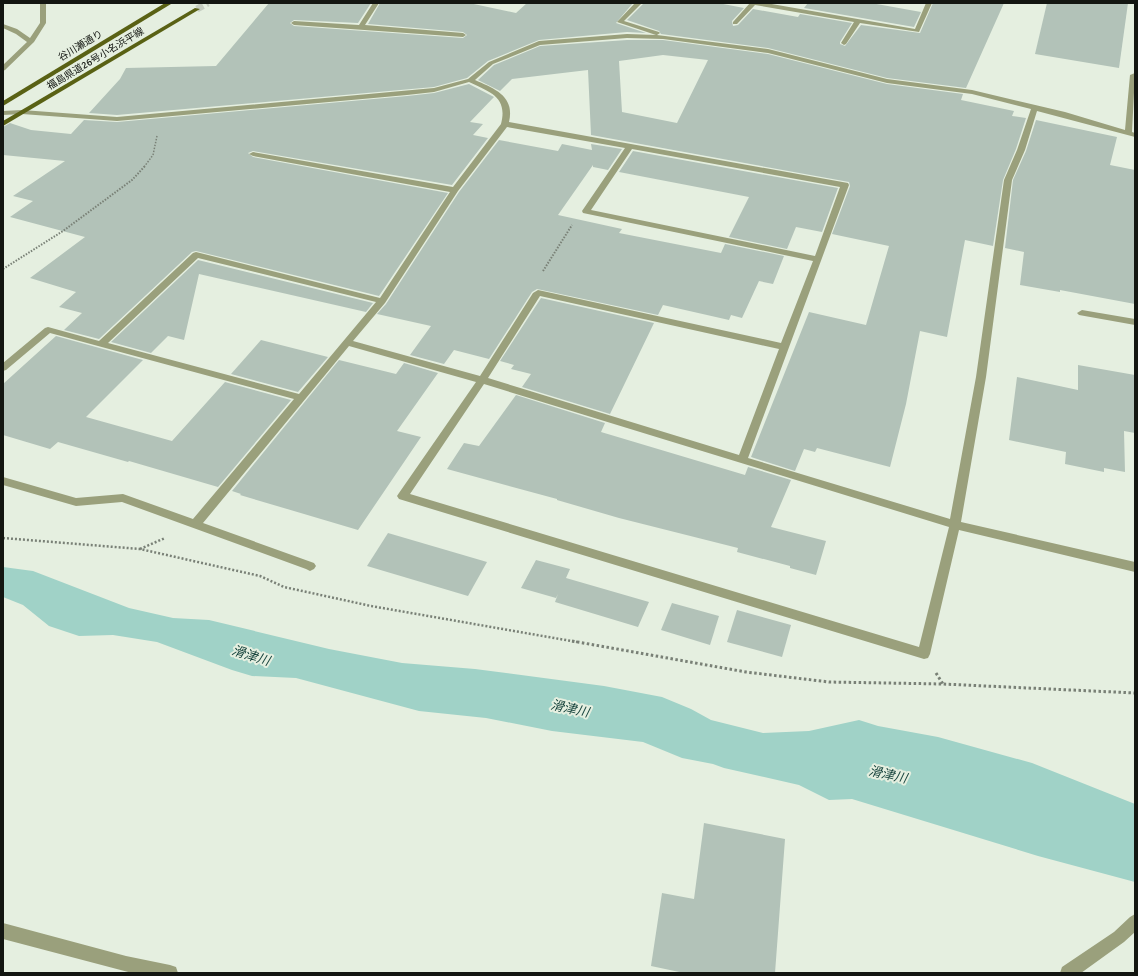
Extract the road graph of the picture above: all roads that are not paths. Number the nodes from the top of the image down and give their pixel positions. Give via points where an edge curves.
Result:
1 (43, 3) edge
2 (376, 3) edge
3 (639, 3) edge
4 (754, 3) edge
5 (929, 3) edge
6 (168, 4) dead end
7 (198, 9) tunnel mouth
8 (858, 21) junction
9 (294, 23) dead end
10 (735, 23) dead end
11 (3, 26) edge
12 (362, 26) junction
13 (463, 35) dead end
14 (662, 37) junction
15 (31, 42) junction
16 (844, 42) dead end
17 (3, 69) edge
18 (1133, 75) dead end
19 (470, 80) junction
20 (3, 104) edge
21 (1035, 107) junction
22 (22, 112) junction
23 (3, 113) edge
24 (3, 124) edge
25 (505, 124) junction
26 (1132, 134) edge
27 (630, 146) junction
28 (253, 154) dead end
29 (455, 190) junction
30 (818, 259) junction
31 (382, 301) junction
32 (1082, 313) dead end
33 (1135, 322) edge
34 (348, 343) junction
35 (101, 344) junction
36 (785, 348) junction
37 (3, 368) edge
38 (482, 380) junction
39 (302, 398) junction
40 (742, 460) junction
41 (3, 481) edge
42 (196, 523) junction
43 (955, 525) junction
44 (310, 566) dead end
45 (1135, 567) edge
46 (1135, 922) edge
47 (3, 931) edge
48 (170, 973) edge
49 (1068, 973) edge

1 - 15 street via 43,24
2 - 12 street
3 - 14 street via 620,22 661,34
4 - 8 street
4 - 10 street
5 - 8 street via 917,31
6 - 20 main road, 谷川瀬通り
7 - 22 main road, 福島県道26号小名浜平線
8 - 16 street
9 - 12 street
11 - 15 street via 24,35
12 - 13 street
14 - 19 street via 627,36 539,43 492,63
14 - 21 street via 768,51 874,78 972,92
15 - 17 street
18 - 26 street
19 - 22 street via 434,90 408,93 117,119
19 - 25 street via 494,90 504,101 507,111
21 - 26 street
21 - 43 street via 1008,180 982,377
22 - 23 street
22 - 24 main road, 福島県道26号小名浜平線
25 - 27 street
25 - 29 street
27 - 30 street via 845,185
27 - 30 street via 586,211
28 - 29 street
29 - 31 street
30 - 36 street
31 - 34 street
31 - 35 street via 196,255
32 - 33 street
34 - 38 street
34 - 39 street
35 - 37 street via 48,330
35 - 39 street
36 - 38 street via 538,293
36 - 40 street
38 - 40 street
38 - 43 street via 403,496 924,654
39 - 42 street
40 - 43 street
41 - 42 street via 76,502 123,498
42 - 44 street
43 - 45 street
46 - 49 street via 1119,937
47 - 48 street via 126,964

